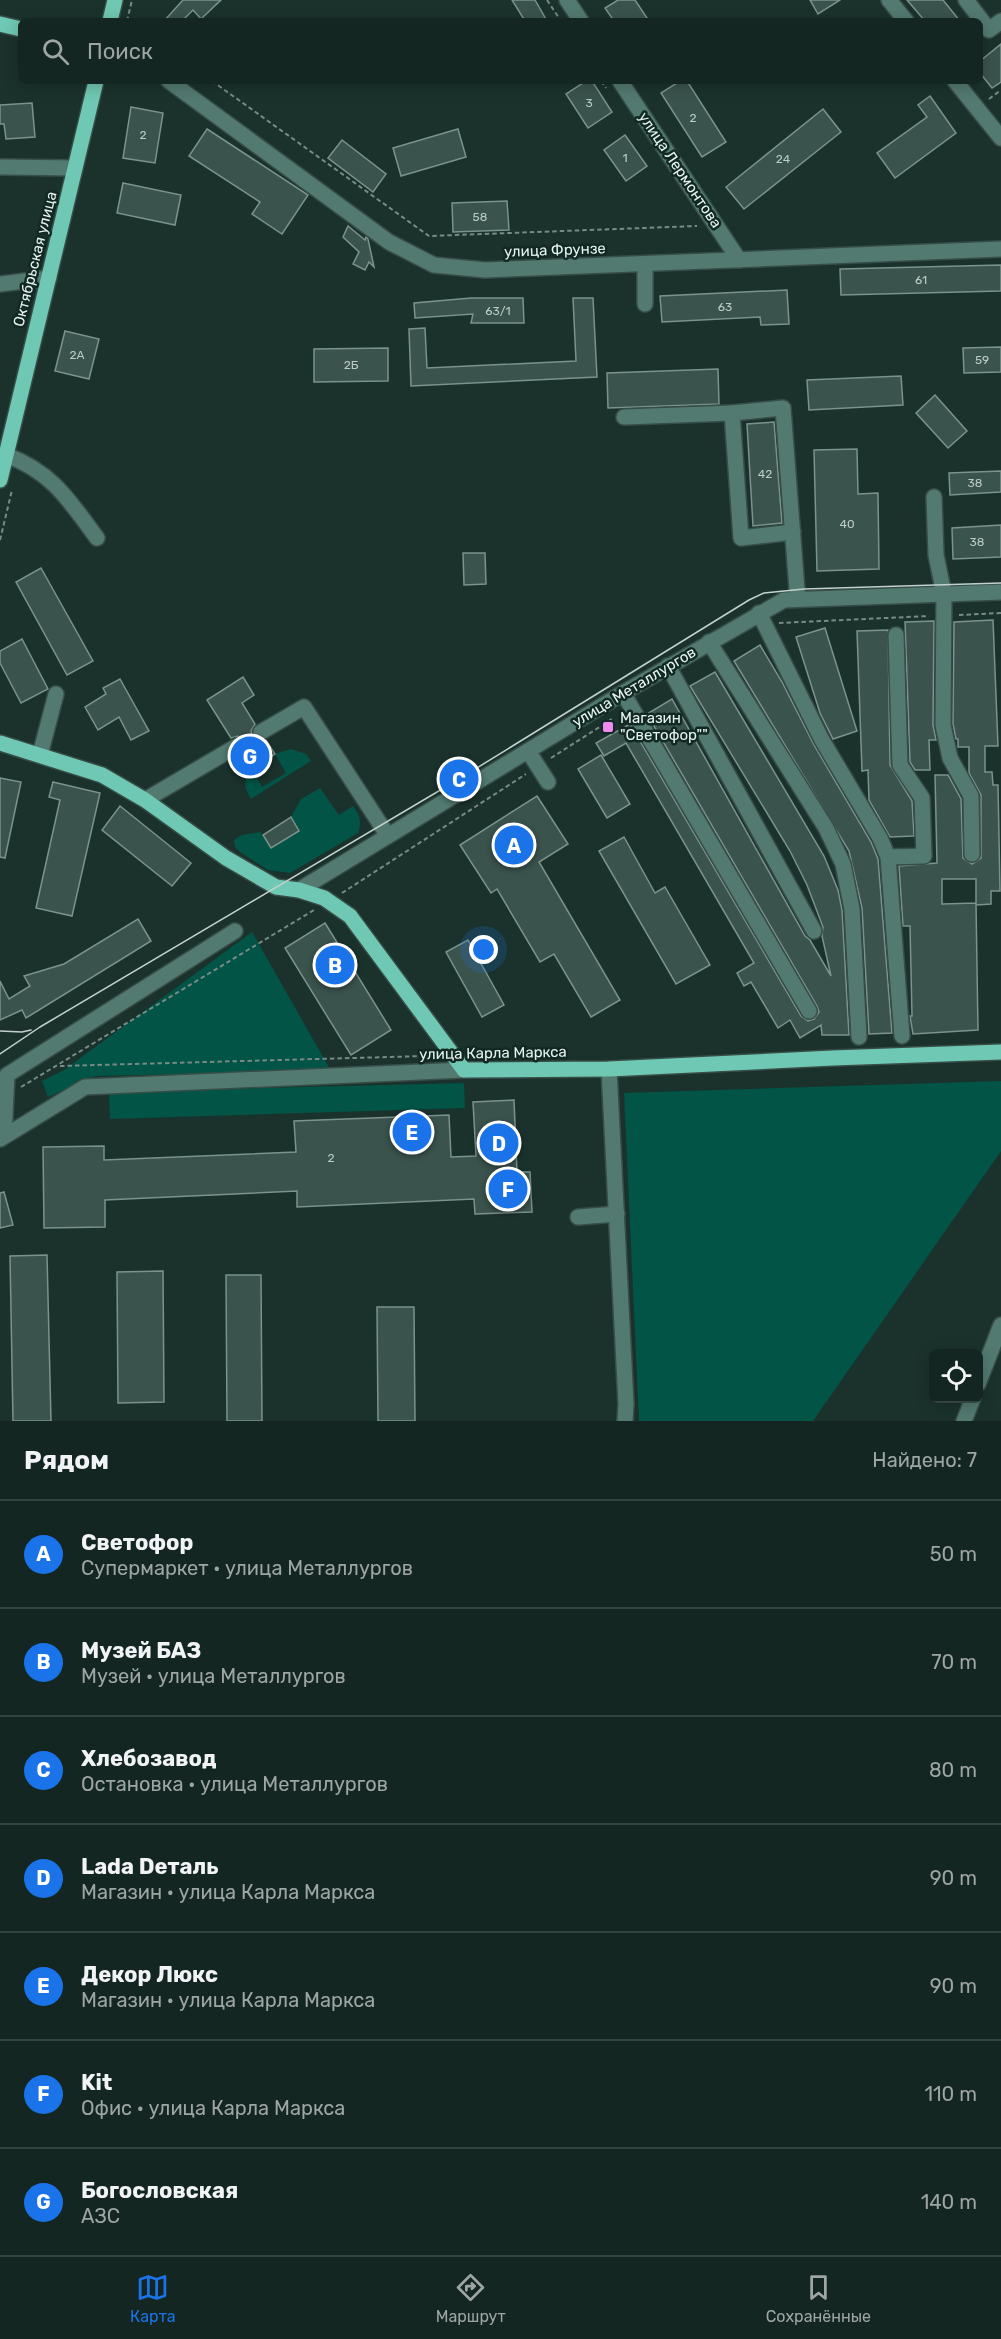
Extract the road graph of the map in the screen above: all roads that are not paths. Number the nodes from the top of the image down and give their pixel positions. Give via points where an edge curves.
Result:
1 (115, 0) edge
2 (567, 0) edge
3 (889, 0) edge
4 (966, 0) edge
5 (111, 18) edge
6 (579, 18) edge
7 (904, 18) edge
8 (980, 18) edge
9 (1001, 21) edge
10 (983, 22) edge
11 (0, 24) edge
12 (18, 28) edge
13 (95, 84) edge
14 (173, 84) edge
15 (622, 84) edge
16 (957, 84) edge
17 (1001, 138) edge
18 (1, 167) edge
19 (75, 168) junction
20 (1001, 249) edge
21 (739, 260) junction
22 (645, 264) junction
23 (49, 278) junction
24 (0, 284) edge
25 (645, 304) dead end
26 (732, 413) junction
27 (624, 417) dead end
28 (6, 455) junction
29 (0, 480) edge
30 (934, 497) dead end
31 (793, 532) junction
32 (97, 538) dead end
33 (1001, 592) edge
34 (944, 594) junction
35 (798, 599) junction
36 (759, 613) junction
37 (896, 635) dead end
38 (709, 642) junction
39 (668, 666) junction
40 (623, 693) junction
41 (57, 694) dead end
42 (0, 732) edge
43 (261, 732) tunnel mouth
44 (5, 744) edge
45 (237, 747) tunnel mouth
46 (528, 751) junction
47 (40, 755) junction
48 (548, 782) dead end
49 (145, 800) junction
50 (388, 836) junction
51 (972, 854) dead end
52 (888, 857) junction
53 (299, 890) junction
54 (234, 931) dead end
55 (814, 931) dead end
56 (809, 1011) dead end
57 (902, 1036) dead end
58 (859, 1037) dead end
59 (1001, 1052) edge
60 (609, 1069) junction
61 (464, 1070) junction
62 (2, 1138) edge
63 (617, 1214) junction
64 (578, 1217) dead end
65 (1001, 1325) edge
66 (983, 1371) edge
67 (971, 1403) edge
68 (625, 1421) edge
69 (964, 1421) edge

1 - 5 main road
2 - 6 street
3 - 7 street
4 - 8 street
9 - 10 street via 989,30
11 - 12 main road
13 - 19 main road, Октябрьская улица
14 - 22 street, улица Фрунзе via 389,242 434,265 484,270
15 - 21 street, улица Лермонтова
16 - 17 street
18 - 19 street
19 - 23 main road, Октябрьская улица
20 - 21 street, улица Фрунзе
21 - 22 street, улица Фрунзе
22 - 25 street
23 - 24 street
23 - 28 main road, Октябрьская улица
26 - 27 street
26 - 31 street via 783,408
26 - 31 street via 741,538
28 - 29 main road, Октябрьская улица
28 - 32 street via 30,464 49,479
30 - 34 street via 936,555
31 - 35 street
33 - 34 street, улица Металлургов
34 - 35 street, улица Металлургов
34 - 51 street via 944,725 950,758 971,796
35 - 36 street, улица Металлургов via 784,600
36 - 38 street, улица Металлургов
36 - 52 street via 822,740
37 - 52 street via 900,765 922,798 924,856
38 - 39 street, улица Металлургов
38 - 58 street via 826,828 843,864 852,909
39 - 40 street, улица Металлургов
39 - 55 street
40 - 46 street, улица Металлургов
40 - 56 street
41 - 47 street
42 - 44 main road
43 - 50 street via 304,707
44 - 47 main road
45 - 49 street
46 - 48 street
46 - 50 street, улица Металлургов
47 - 49 main road via 102,775
49 - 53 main road via 226,858 276,887
50 - 53 street, улица Металлургов
52 - 57 street
53 - 61 main road via 324,898 350,916
54 - 62 street via 7,1075
59 - 60 main road, улица Карла Маркса
60 - 61 main road, улица Карла Маркса
60 - 63 street
61 - 62 street, улица Карла Маркса via 85,1087
63 - 64 street
63 - 68 street
65 - 66 street
67 - 69 street

